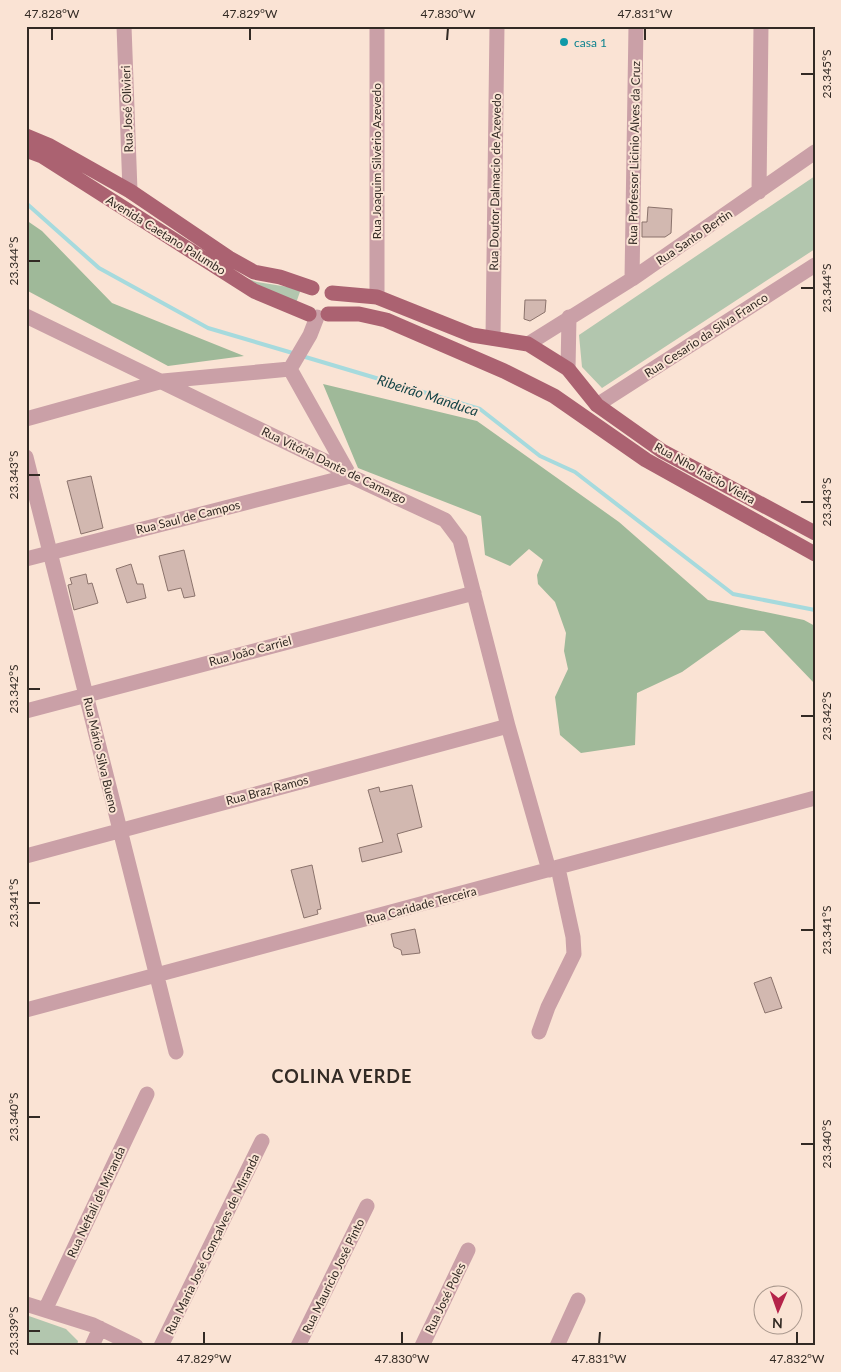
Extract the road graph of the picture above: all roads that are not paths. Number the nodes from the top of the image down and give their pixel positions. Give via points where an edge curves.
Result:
1 (124, 26) edge
2 (377, 26) edge
3 (497, 26) edge
4 (636, 26) edge
5 (761, 26) edge
6 (26, 136) edge
7 (26, 150) edge
8 (815, 152) edge
9 (130, 191) junction
10 (760, 192) junction
11 (815, 265) edge
12 (632, 279) junction
13 (312, 288) junction
14 (332, 292) junction
15 (376, 297) junction
16 (318, 315) junction
17 (26, 316) edge
18 (569, 317) junction
19 (493, 338) junction
20 (528, 344) junction
21 (293, 365) junction
22 (568, 369) junction
23 (163, 381) junction
24 (554, 396) junction
25 (597, 405) junction
26 (26, 420) edge
27 (26, 457) edge
28 (350, 476) junction
29 (815, 533) edge
30 (51, 552) junction
31 (815, 554) edge
32 (26, 559) edge
33 (474, 593) junction
34 (87, 694) junction
35 (26, 711) edge
36 (508, 726) junction
37 (815, 798) edge
38 (119, 830) junction
39 (26, 856) edge
40 (554, 869) junction
41 (156, 975) junction
42 (26, 1010) edge
43 (539, 1032) dead end
44 (176, 1052) dead end
45 (147, 1094) dead end
46 (262, 1141) dead end
47 (368, 1206) dead end
48 (468, 1250) dead end
49 (578, 1300) dead end
50 (26, 1304) edge
51 (45, 1310) junction
52 (100, 1328) junction
53 (92, 1346) edge
54 (136, 1346) edge
55 (161, 1346) edge
56 (298, 1346) edge
57 (422, 1346) edge
58 (557, 1346) edge

1 - 9 street, Rua José Olivieri
2 - 15 street, Rua Joaquim Silvério Azevedo
3 - 19 street, Rua Doutor Dalmacio de Azevedo
4 - 12 street, Rua Professor Licinio Alves da Cruz
5 - 10 street
6 - 9 main road, Avenida Caetano Palumbo
7 - 16 main road, Avenida Caetano Palumbo via 50,161 254,291
8 - 10 street, Rua Santo Bertin
9 - 13 main road, Avenida Caetano Palumbo via 254,272
10 - 12 street, Rua Santo Bertin
11 - 25 street, Rua Cesario da Silva Franco
12 - 18 street, Rua Santo Bertin
13 - 14 main road via 324,287
13 - 16 main road via 304,299 306,309
14 - 15 main road, Rua Nho Inácio Vieira
14 - 16 main road via 334,306
15 - 19 main road, Rua Nho Inácio Vieira via 472,335
16 - 21 street
16 - 24 main road, Rua Nho Inácio Vieira via 359,314 386,320
17 - 23 street, Rua Vitória Dante de Camargo
18 - 20 street, Rua Santo Bertin
18 - 22 street
19 - 20 main road, Rua Nho Inácio Vieira
20 - 22 main road, Rua Nho Inácio Vieira
21 - 23 street
21 - 28 street
22 - 24 main road via 564,385
22 - 25 main road, Rua Nho Inácio Vieira
23 - 26 street
23 - 28 street, Rua Vitória Dante de Camargo
24 - 31 main road, Rua Nho Inácio Vieira via 646,460
25 - 29 main road, Rua Nho Inácio Vieira via 662,451
27 - 30 street, Rua Mário Silva Bueno
28 - 30 street, Rua Saul de Campos
28 - 33 street, Rua Vitória Dante de Camargo via 445,520 460,540
30 - 32 street, Rua Saul de Campos
30 - 34 street, Rua Mário Silva Bueno
33 - 34 street, Rua João Carriel
33 - 36 street, Rua Vitória Dante de Camargo
34 - 35 street, Rua João Carriel
34 - 38 street, Rua Mário Silva Bueno
36 - 38 street, Rua Braz Ramos
36 - 40 street, Rua Vitória Dante de Camargo
37 - 40 street, Rua Caridade Terceira
38 - 39 street, Rua Braz Ramos
38 - 41 street, Rua Mário Silva Bueno
40 - 41 street, Rua Caridade Terceira
40 - 43 street, Rua Vitória Dante de Camargo via 573,937 574,954
41 - 42 street, Rua Caridade Terceira
41 - 44 street, Rua Mário Silva Bueno
45 - 51 street, Rua Neftali de Miranda
46 - 55 street, Rua Maria José Gonçalves de Miranda
47 - 56 street, Rua Mauricio José Pinto
48 - 57 street, Rua José Poles
49 - 58 street
50 - 51 street
51 - 52 street
52 - 53 street
52 - 54 street

